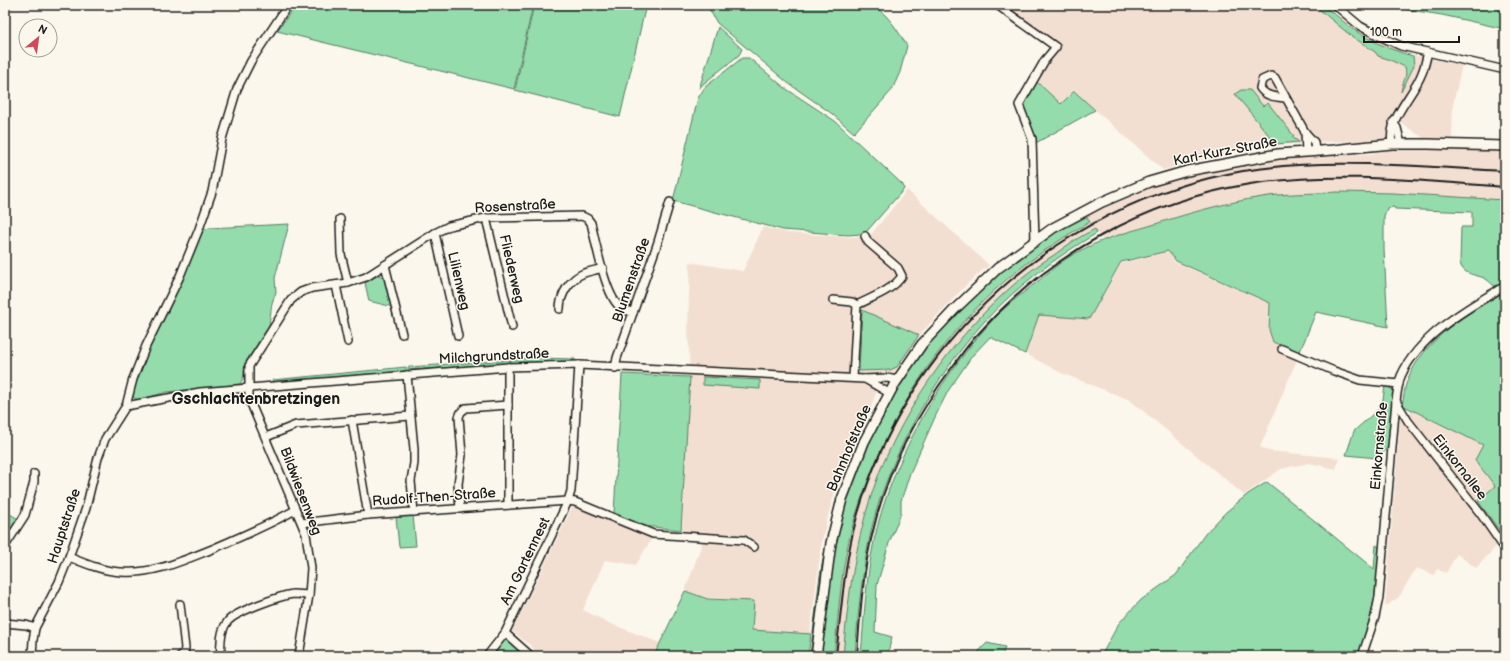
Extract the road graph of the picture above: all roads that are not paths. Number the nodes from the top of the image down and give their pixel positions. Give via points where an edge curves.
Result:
1 (288, 5) edge
2 (997, 5) edge
3 (1335, 5) edge
4 (1428, 52) junction
5 (1505, 70) edge
6 (1286, 98) dead end
7 (1392, 145) junction
8 (1505, 146) edge
9 (1311, 152) junction
10 (670, 202) dead end
11 (486, 218) junction
12 (340, 219) dead end
13 (435, 232) junction
14 (865, 236) dead end
15 (1035, 241) junction
16 (385, 265) junction
17 (603, 268) junction
18 (348, 283) junction
19 (336, 285) junction
20 (1505, 286) edge
21 (833, 300) dead end
22 (856, 305) junction
23 (560, 309) dead end
24 (633, 313) junction
25 (512, 327) dead end
26 (402, 334) dead end
27 (458, 336) dead end
28 (348, 342) dead end
29 (1282, 349) dead end
30 (579, 365) junction
31 (508, 367) junction
32 (615, 368) junction
33 (407, 375) junction
34 (853, 378) junction
35 (865, 379) junction
36 (897, 380) junction
37 (1399, 384) junction
38 (248, 387) junction
39 (889, 393) junction
40 (1396, 401) junction
41 (126, 406) junction
42 (508, 406) junction
43 (410, 416) junction
44 (352, 420) junction
45 (266, 437) junction
46 (34, 474) dead end
47 (568, 501) junction
48 (508, 505) junction
49 (460, 509) junction
50 (295, 510) junction
51 (414, 512) junction
52 (368, 515) junction
53 (302, 523) junction
54 (5, 546) edge
55 (754, 547) dead end
56 (1505, 549) edge
57 (69, 557) junction
58 (309, 595) junction
59 (180, 604) dead end
60 (5, 623) edge
61 (35, 628) junction
62 (505, 633) junction
63 (32, 656) edge
64 (180, 656) edge
65 (221, 656) edge
66 (299, 656) edge
67 (487, 656) edge
68 (531, 656) edge
69 (816, 656) edge
70 (1362, 656) edge

1 - 41 street, Hauptstraße via 251,61 237,89 222,139 212,192 180,276 146,346
2 - 15 street via 1056,47 1045,60 1019,105 1032,139
3 - 4 street via 1360,26 1377,35 1401,46
4 - 5 street
4 - 7 street via 1422,73 1393,122 1397,128
6 - 9 street via 1305,132
7 - 8 main road, Karl-Kurz-Straße
7 - 9 main road, Karl-Kurz-Straße
9 - 15 main road, Karl-Kurz-Straße via 1278,154 1203,167 1149,182 1102,202 1053,228
10 - 24 street, Blumenstraße
11 - 13 street, Rosenstraße via 449,226
11 - 17 street, Rosenstraße via 582,216 591,223
11 - 25 street, Fliederweg
12 - 18 street via 341,254
13 - 16 street, Rosenstraße
13 - 27 street, Lilienweg
14 - 22 street via 868,242 898,268 902,276 898,283
15 - 36 main road, Bahnhofstraße via 998,268 955,308 922,344
16 - 18 street, Rosenstraße via 366,277
16 - 26 street
17 - 23 street via 583,273 572,281 564,290
17 - 24 street, Rosenstraße via 612,298 620,307
18 - 19 street, Rosenstraße
19 - 28 street
19 - 38 street, Rosenstraße via 312,288 291,300 248,366
20 - 37 street, Einkornstraße via 1454,317 1421,346 1406,367
21 - 22 street via 852,302
22 - 34 street
24 - 32 street, Blumenstraße
29 - 37 street via 1360,380
30 - 31 street, Milchgrundstraße
30 - 32 street, Milchgrundstraße
30 - 47 street
31 - 33 street, Milchgrundstraße
31 - 42 street
32 - 34 street, Milchgrundstraße
33 - 38 street, Milchgrundstraße
33 - 43 street
34 - 35 street, Milchgrundstraße
35 - 36 street, Milchgrundstraße
35 - 39 street, Milchgrundstraße
36 - 39 main road, Bahnhofstraße
37 - 40 street, Einkornstraße
38 - 41 street, Milchgrundstraße via 200,392
38 - 45 street, Bildwiesenweg via 249,399
39 - 69 main road, Bahnhofstraße via 864,442 842,499 828,559
40 - 56 street, Einkornallee via 1408,421
40 - 70 street, Einkornstraße via 1379,597 1376,617
41 - 57 street, Hauptstraße via 105,439
42 - 48 street
42 - 49 street via 466,408 461,412 459,417 462,455 458,484
43 - 44 street
43 - 51 street via 414,463 411,481
44 - 45 street via 296,425
44 - 52 street
45 - 50 street, Bildwiesenweg
46 - 54 street via 25,515
47 - 48 street, Rudolf-Then-Straße
47 - 55 street, Rudolf-Then-Straße via 652,534 744,540
47 - 62 street, Am Gartennest
48 - 49 street, Rudolf-Then-Straße
49 - 51 street, Rudolf-Then-Straße
50 - 53 street, Bildwiesenweg
50 - 57 street via 249,534 154,570 121,572 93,567
51 - 52 street, Rudolf-Then-Straße
52 - 53 street, Rudolf-Then-Straße
53 - 58 street, Bildwiesenweg via 311,568
57 - 61 street, Hauptstraße
58 - 65 street via 293,594 236,614 228,621 222,633
58 - 66 street, Bildwiesenweg
59 - 64 street via 184,653
60 - 61 street via 26,624
61 - 63 street, Hauptstraße
62 - 67 street, Am Gartennest
62 - 68 street

